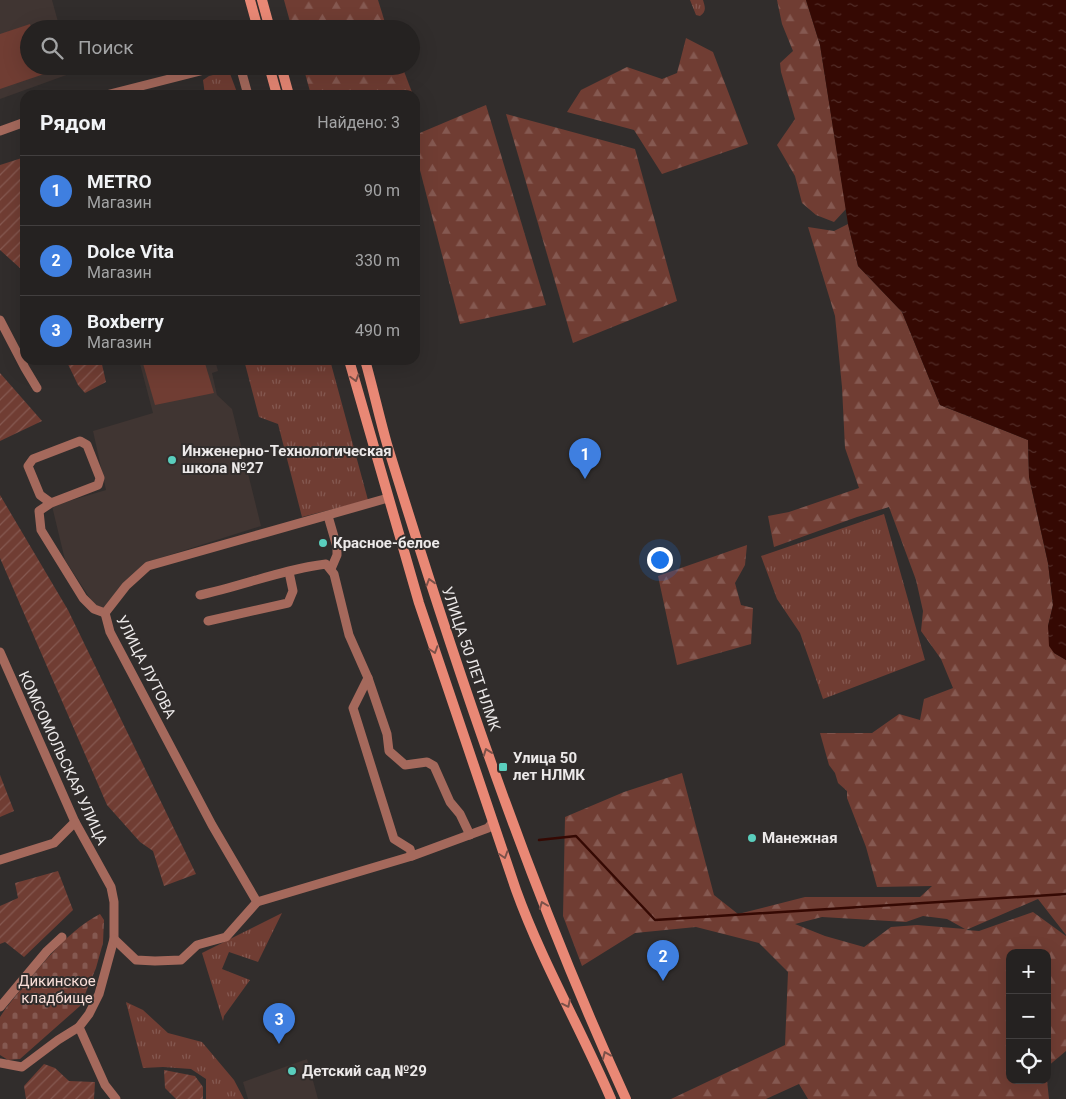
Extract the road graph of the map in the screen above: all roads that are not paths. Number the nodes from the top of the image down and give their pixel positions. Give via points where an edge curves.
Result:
1 (250, 0) edge
2 (262, 0) edge
3 (256, 20) edge
4 (268, 20) edge
5 (185, 75) edge
6 (242, 75) edge
7 (271, 75) edge
8 (283, 75) edge
9 (126, 90) edge
10 (247, 90) edge
11 (276, 90) edge
12 (288, 90) edge
13 (20, 124) edge
14 (0, 131) edge
15 (0, 320) edge
16 (20, 360) edge
17 (22, 365) edge
18 (351, 365) edge
19 (365, 365) edge
20 (37, 388) dead end
21 (388, 498) junction
22 (51, 503) junction
23 (328, 516) junction
24 (331, 569) junction
25 (289, 572) junction
26 (200, 595) dead end
27 (419, 603) junction
28 (105, 613) junction
29 (441, 616) junction
30 (208, 621) dead end
31 (0, 652) edge
32 (368, 678) junction
33 (75, 822) junction
34 (493, 822) junction
35 (470, 835) junction
36 (412, 856) junction
37 (0, 860) edge
38 (257, 902) junction
39 (62, 937) dead end
40 (114, 939) junction
41 (0, 1007) edge
42 (79, 1027) junction
43 (0, 1063) edge
44 (116, 1099) edge
45 (611, 1099) edge
46 (626, 1099) edge

1 - 3 main road
2 - 4 main road
5 - 9 street
6 - 10 street
7 - 11 main road
8 - 12 main road
13 - 14 street
15 - 16 street
17 - 20 street
18 -> 21 main road
29 -> 19 main road, УЛИЦА 50 ЛЕТ НЛМК
21 - 23 street, УЛИЦА ЛУТОВА
21 - 27 main road
22 - 22 street via 98,485 100,478 87,445 80,441 33,459 28,466 40,495
22 - 28 street via 39,511 41,530 83,598 94,609
23 - 24 street via 337,547
23 - 28 street, УЛИЦА ЛУТОВА via 148,566 126,586
24 - 25 street via 326,564
24 - 32 street via 349,635
25 - 26 street
25 - 30 street via 293,591 288,603
27 - 29 main road
27 -> 34 main road
28 - 38 street, УЛИЦА ЛУТОВА via 110,632
46 -> 29 main road, УЛИЦА 50 ЛЕТ НЛМК via 545,910
31 - 33 street, КОМСОМОЛЬСКАЯ УЛИЦА
32 - 35 street via 390,751 405,765 427,762 434,766
32 - 36 street via 353,708 394,839 410,849
33 - 37 street via 54,843
33 - 40 street, КОМСОМОЛЬСКАЯ УЛИЦА via 111,887
34 - 35 street via 488,828
34 -> 45 main road via 527,921
35 - 36 street
36 - 38 street
38 - 40 street via 226,937 197,945 180,960 136,960
39 - 41 street
40 - 42 street, КОМСОМОЛЬСКАЯ УЛИЦА via 99,994
42 - 43 street via 22,1067
42 - 44 street via 105,1085

